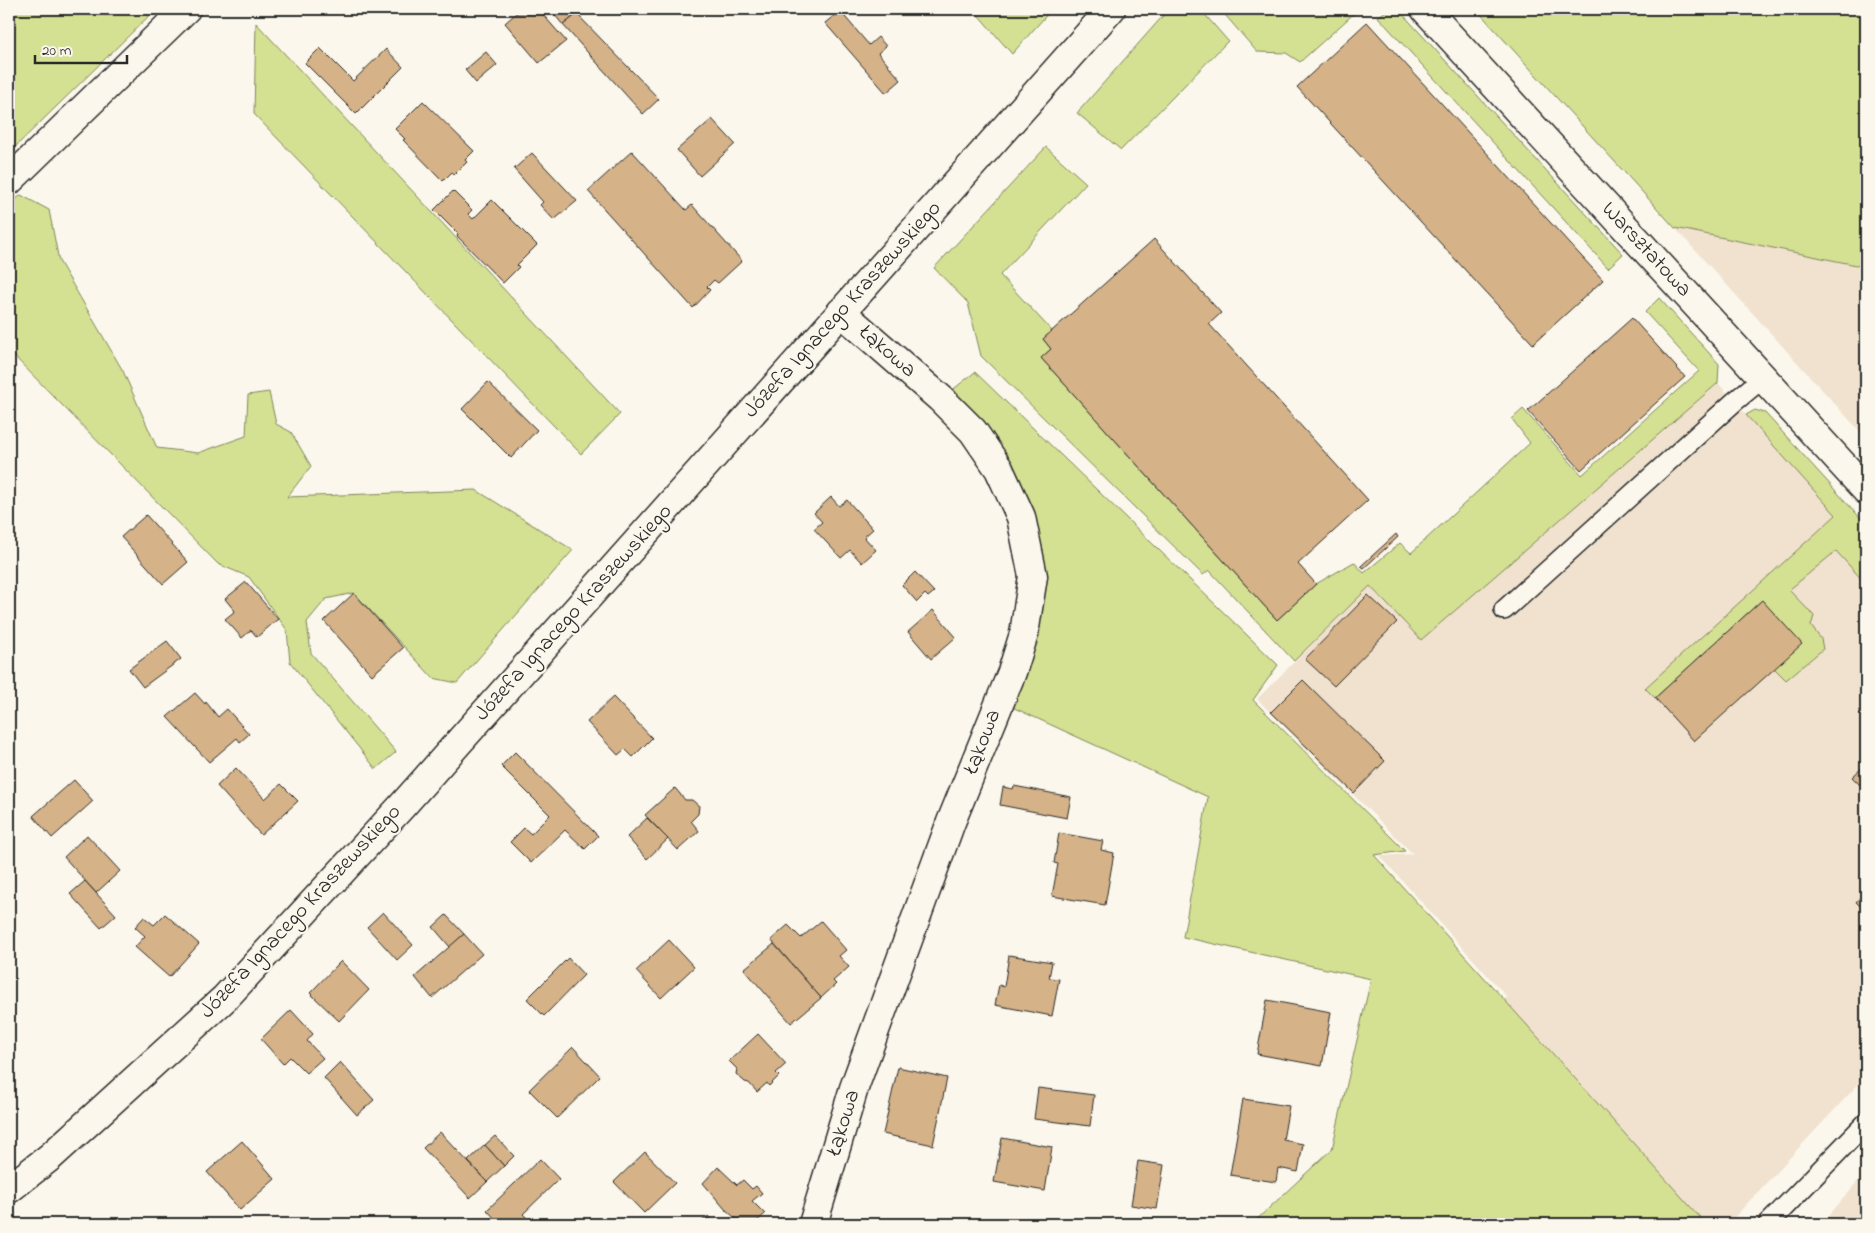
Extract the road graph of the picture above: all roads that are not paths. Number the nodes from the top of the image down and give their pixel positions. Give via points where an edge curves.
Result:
1 (186, 9) edge
2 (1111, 9) edge
3 (1425, 9) edge
4 (9, 181) edge
5 (841, 312) junction
6 (1764, 377) junction
7 (1866, 490) edge
8 (1504, 610) dead end
9 (1866, 1123) edge
10 (9, 1189) edge
11 (813, 1224) edge
12 (1768, 1224) edge

1 - 4 street
2 - 5 street, Józefa Ignacego Kraszewskiego
3 - 6 street, Warsztatowa
5 - 10 street, Józefa Ignacego Kraszewskiego via 402,806 225,998
5 - 11 street, Łąkowa via 973,431 999,469 1021,517 1033,576 1024,634 1012,672 952,822 854,1088
6 - 7 street, Warsztatowa
6 - 8 lane
9 - 12 lane

